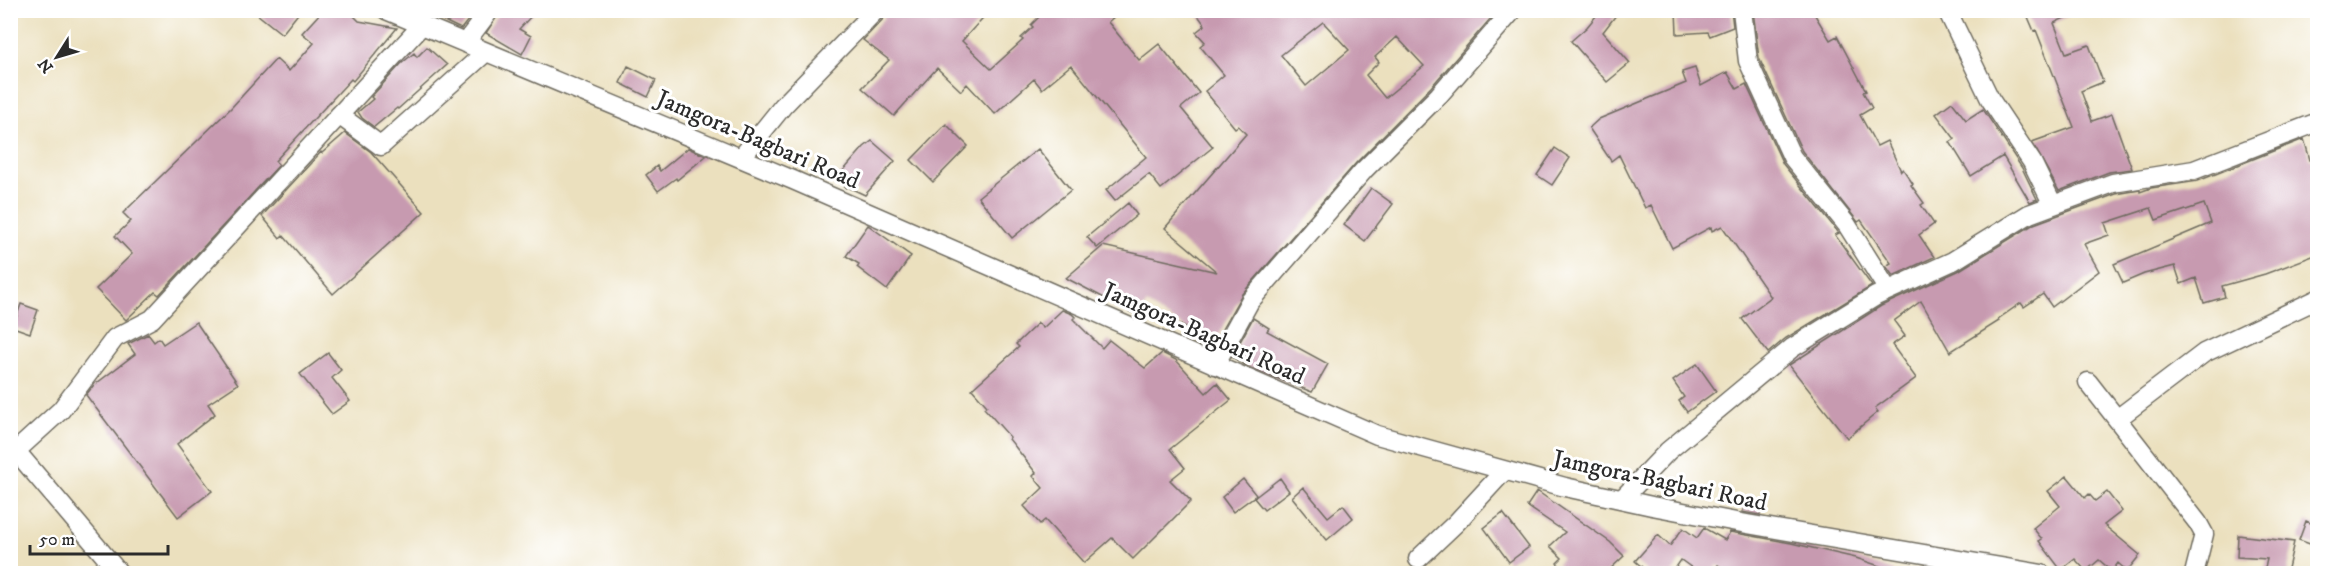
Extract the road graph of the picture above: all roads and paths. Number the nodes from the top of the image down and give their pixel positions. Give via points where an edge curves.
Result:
1 (386, 10) edge
2 (490, 10) edge
3 (876, 10) edge
4 (1513, 10) edge
5 (1742, 10) edge
6 (1947, 10) edge
7 (422, 25) junction
8 (465, 44) junction
9 (486, 52) junction
10 (339, 115) junction
11 (2318, 122) edge
12 (741, 158) junction
13 (2053, 205) junction
14 (1888, 290) junction
15 (2318, 299) edge
16 (1215, 365) junction
17 (2088, 382) dead end
18 (2117, 419) junction
19 (1504, 471) junction
20 (1623, 498) junction
21 (1418, 559) dead end
22 (120, 573) edge
23 (2042, 573) edge
24 (2194, 573) edge

1 - 7 street, Jamgora-Bagbari Road
2 - 8 street
3 - 12 street via 783,106
4 - 16 street via 1439,95 1364,170 1250,301
5 - 14 street via 1748,61 1792,157 1847,225
6 - 13 street via 1990,99 2032,162
7 - 8 street, Jamgora-Bagbari Road
7 - 10 street
8 - 9 street, Jamgora-Bagbari Road
9 - 10 street via 381,146
9 - 12 street, Jamgora-Bagbari Road
10 - 22 street via 153,319 115,338 61,410 16,451
11 - 13 street via 2194,170 2113,183
12 - 16 street, Jamgora-Bagbari Road
13 - 14 street via 2029,214 1953,261
14 - 20 street via 1792,348 1668,451
15 - 18 street via 2204,353
16 - 19 street, Jamgora-Bagbari Road via 1377,435
17 - 18 street
18 - 24 street via 2204,534
19 - 20 street, Jamgora-Bagbari Road
19 - 21 street
20 - 23 street, Jamgora-Bagbari Road via 1747,524

